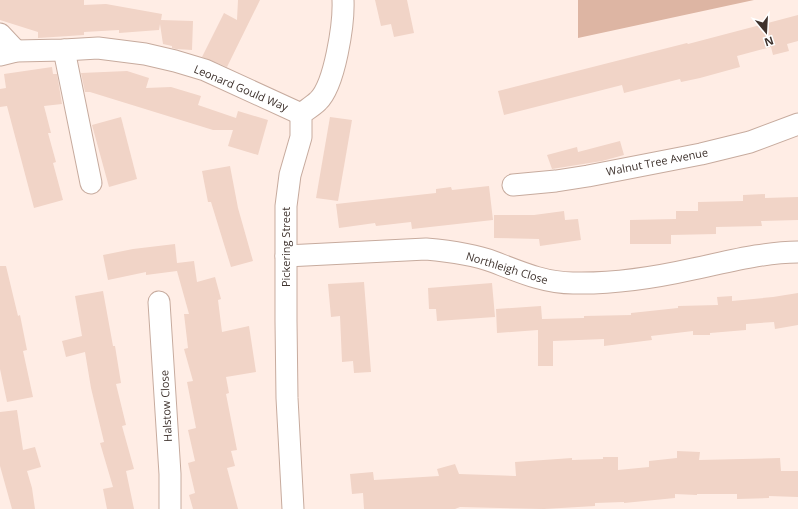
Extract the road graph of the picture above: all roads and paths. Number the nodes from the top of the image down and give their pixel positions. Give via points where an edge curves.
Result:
1 (343, 0) edge
2 (0, 34) edge
3 (64, 50) junction
4 (8, 53) edge
5 (301, 114) junction
6 (798, 124) edge
7 (91, 183) dead end
8 (513, 185) dead end
9 (798, 252) edge
10 (286, 256) junction
11 (160, 302) dead end
12 (170, 509) edge
13 (293, 509) edge

1 - 5 street via 344,12 336,63 319,101
2 - 4 street, Leonard Gould Way
3 - 4 street, Leonard Gould Way
3 - 5 street, Leonard Gould Way via 98,48 175,61 205,70
3 - 7 street
5 - 10 street, Pickering Street via 301,137 290,175 286,206
6 - 8 street, Walnut Tree Avenue via 750,142 701,154 582,177
9 - 10 street, Northleigh Close via 729,261 656,277 605,283 553,282 470,255 426,249
10 - 13 street, Pickering Street via 287,398
11 - 12 street, Halstow Close

